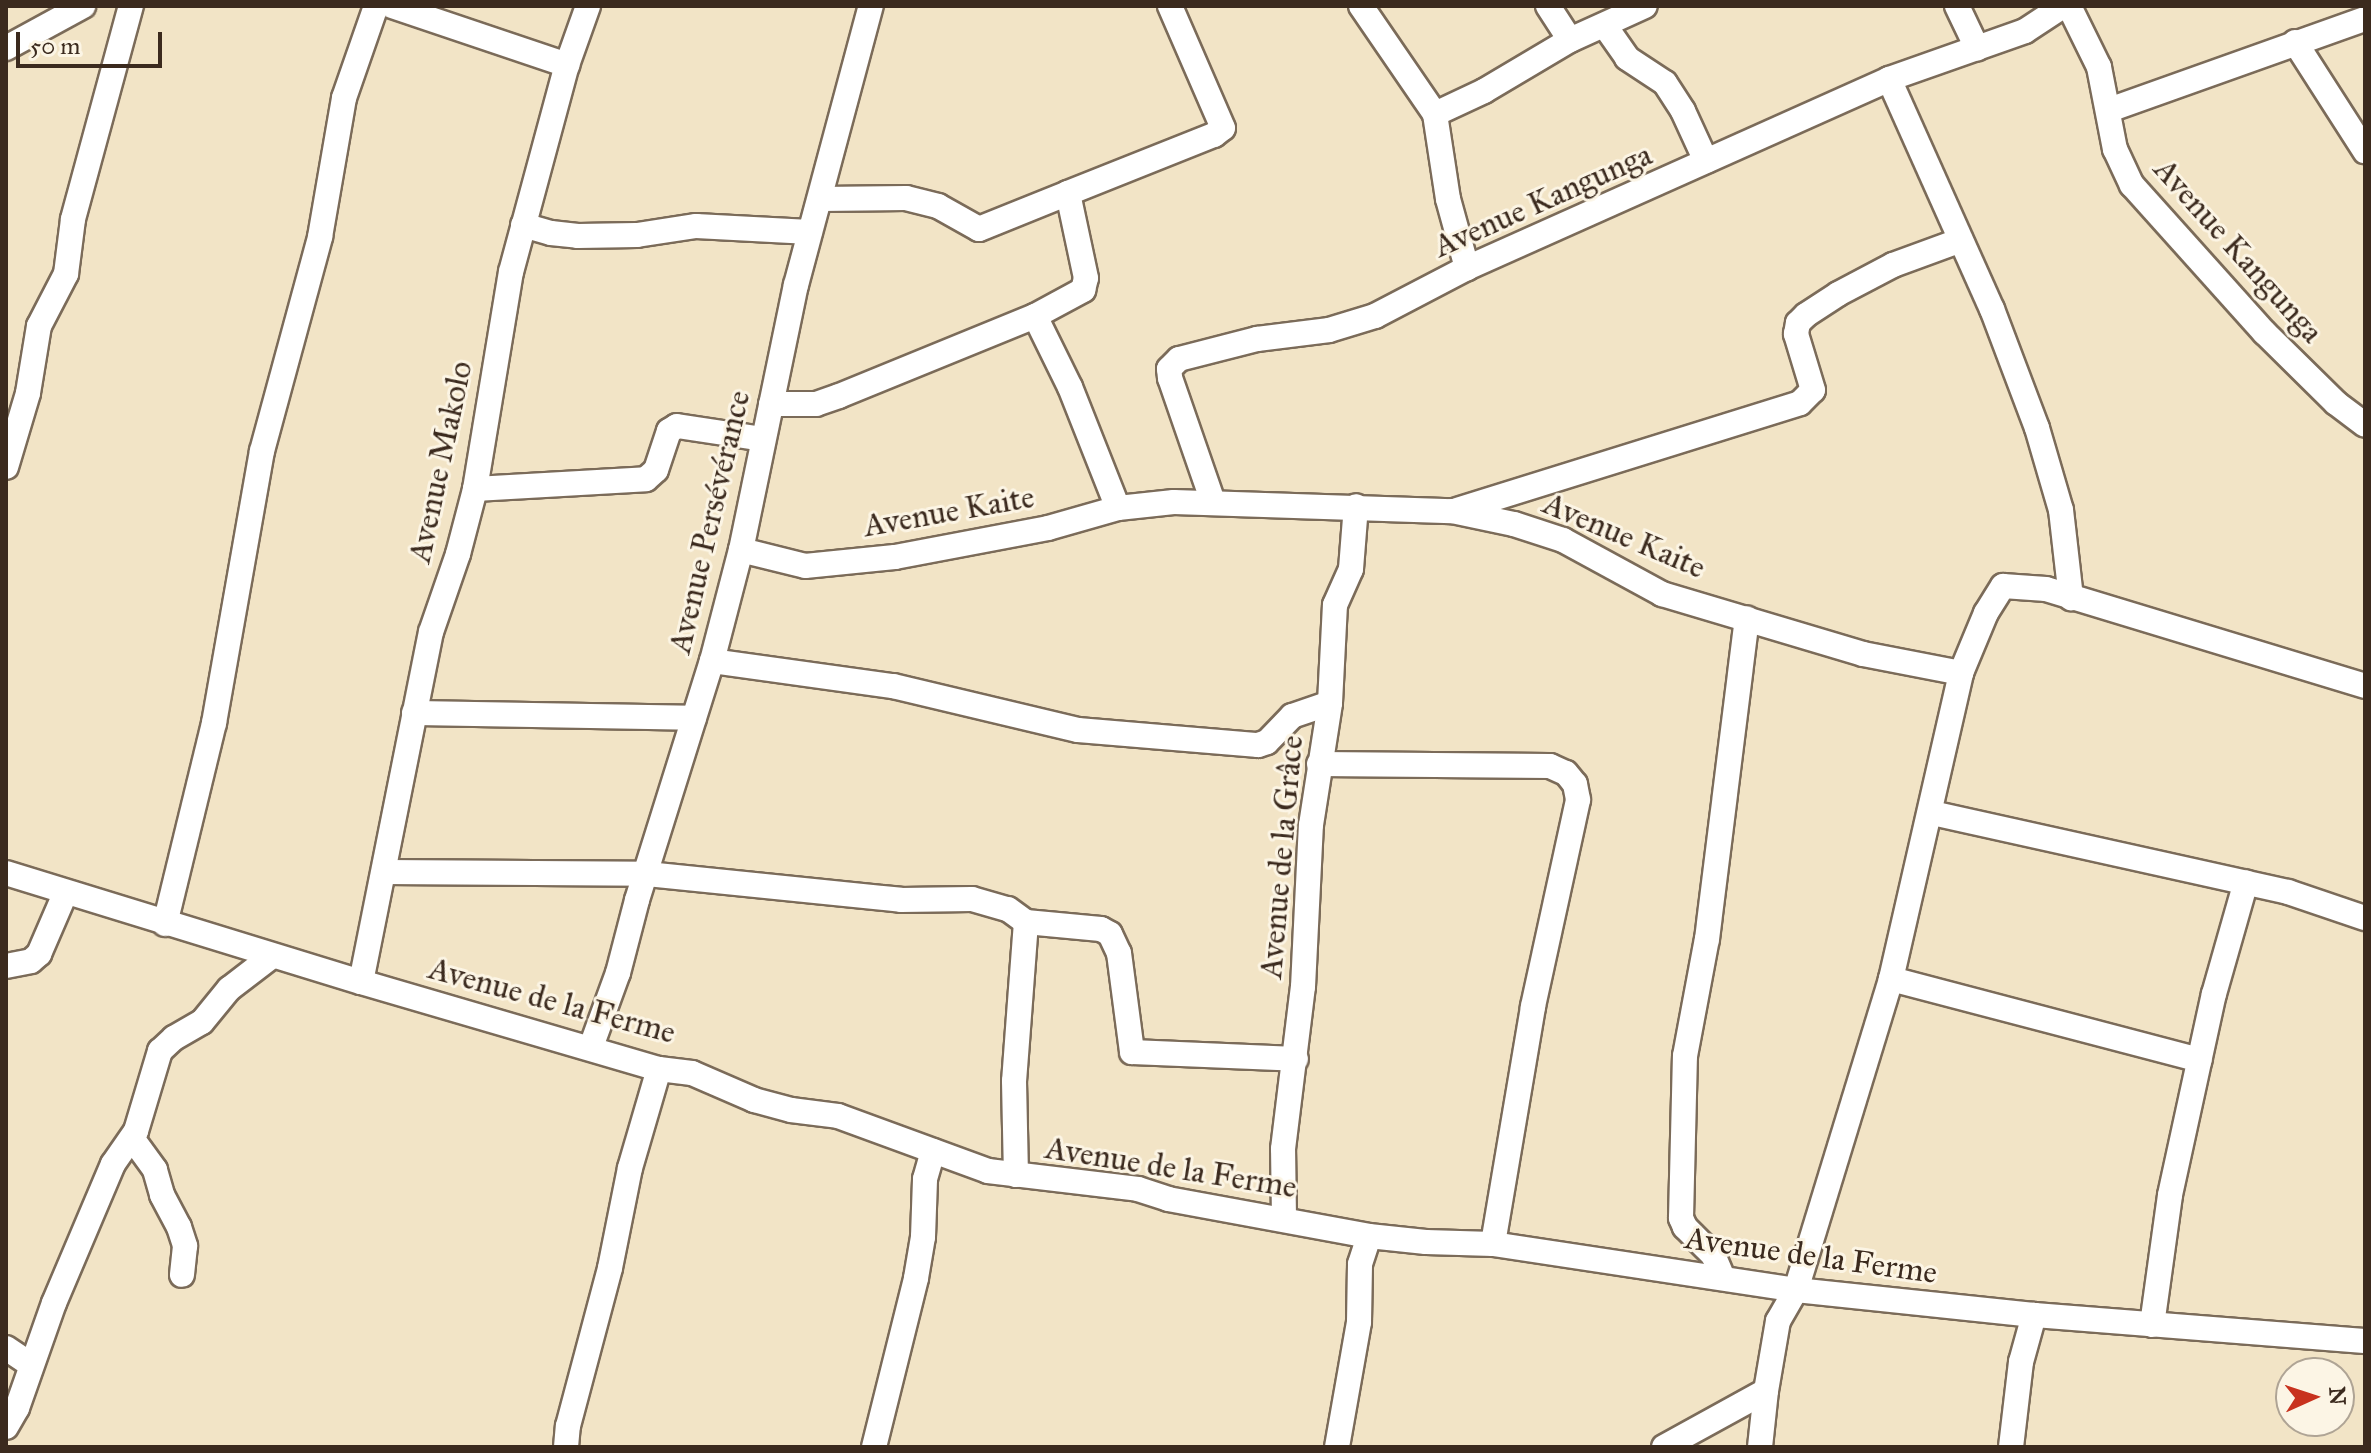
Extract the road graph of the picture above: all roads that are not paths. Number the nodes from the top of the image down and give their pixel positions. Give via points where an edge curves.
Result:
1 (83, 6) edge
2 (131, 6) edge
3 (376, 6) edge
4 (392, 6) edge
5 (588, 6) edge
6 (871, 6) edge
7 (1170, 6) edge
8 (1361, 6) edge
9 (1548, 6) edge
10 (1645, 6) edge
11 (1957, 6) edge
12 (2063, 6) edge
13 (2069, 6) edge
14 (38, 15) edge
15 (2348, 17) edge
16 (1605, 26) junction
17 (1570, 40) junction
18 (2295, 42) junction
19 (6, 48) edge
20 (1977, 48) junction
21 (567, 65) junction
22 (1889, 79) junction
23 (2109, 110) junction
24 (1435, 114) junction
25 (2365, 151) edge
26 (1706, 161) junction
27 (1068, 193) junction
28 (821, 199) junction
29 (523, 225) junction
30 (810, 232) junction
31 (1961, 240) junction
32 (1467, 268) junction
33 (1035, 316) junction
34 (771, 404) junction
35 (2365, 425) edge
36 (763, 439) junction
37 (6, 467) edge
38 (475, 489) junction
39 (1213, 502) junction
40 (1356, 506) junction
41 (1118, 508) junction
42 (1452, 511) junction
43 (741, 550) junction
44 (2071, 598) junction
45 (1747, 618) junction
46 (712, 661) junction
47 (1961, 673) junction
48 (2365, 686) edge
49 (1330, 703) junction
50 (414, 713) junction
51 (694, 718) junction
52 (1319, 764) junction
53 (1932, 813) junction
54 (384, 872) junction
55 (6, 873) edge
56 (647, 874) junction
57 (2246, 882) junction
58 (65, 894) junction
59 (2365, 918) edge
60 (1026, 922) junction
61 (165, 924) junction
62 (272, 956) junction
63 (6, 966) edge
64 (1891, 979) junction
65 (361, 982) junction
66 (591, 1047) junction
67 (1296, 1059) junction
68 (2200, 1060) junction
69 (659, 1069) junction
70 (132, 1138) junction
71 (933, 1151) junction
72 (1016, 1175) junction
73 (1284, 1218) junction
74 (1369, 1236) junction
75 (1493, 1244) junction
76 (182, 1275) dead end
77 (1723, 1278) junction
78 (1796, 1290) junction
79 (2034, 1315) junction
80 (2152, 1325) junction
81 (2365, 1341) edge
82 (6, 1348) edge
83 (31, 1365) junction
84 (1766, 1391) junction
85 (6, 1427) edge
86 (566, 1447) edge
87 (874, 1447) edge
88 (1337, 1447) edge
89 (1664, 1447) edge
90 (1760, 1447) edge
91 (2011, 1447) edge

1 - 14 street
2 - 37 street via 73,219 66,274 39,326 28,393
3 - 61 street via 344,98 320,237 262,451 214,723
4 - 21 street
5 - 21 street, Avenue Makolo
6 - 28 street, Avenue Persévérance
7 - 27 street via 1223,128
8 - 24 street
9 - 17 street
10 - 16 street
11 - 20 street
12 - 20 street, Avenue Kangunga via 2025,31
13 - 23 street, Avenue Kangunga via 2099,67
14 - 19 street
15 - 18 street
16 - 17 street
16 - 26 street via 1627,58 1665,83
17 - 24 street
18 - 23 street
18 - 25 street
20 - 22 street, Avenue Kangunga
21 - 29 street, Avenue Makolo
22 - 26 street, Avenue Kangunga
22 - 31 street
23 - 35 street, Avenue Kangunga via 2115,149 2132,185 2264,332
24 - 32 street via 1448,199
26 - 32 street, Avenue Kangunga
27 - 28 street via 979,229 938,206 906,198
27 - 33 street via 1086,285
28 - 30 street, Avenue Persévérance
29 - 30 street via 592,236 696,226
29 - 38 street, Avenue Makolo
30 - 34 street, Avenue Persévérance
31 - 42 street via 1893,265 1798,323 1796,334 1813,390 1800,403
31 - 44 street via 2049,467 2061,510
32 - 39 street, Avenue Kangunga via 1358,322 1257,339 1173,363 1170,378
33 - 34 street via 816,404
33 - 41 street
34 - 36 street, Avenue Persévérance
36 - 38 street via 677,426 669,431 656,470 646,479
36 - 43 street, Avenue Persévérance
38 - 50 street, Avenue Makolo via 431,632
39 - 40 street, Avenue Kaite
39 - 41 street, Avenue Kaite
40 - 42 street, Avenue Kaite
40 - 49 street, Avenue de la Grâce via 1351,569 1335,605
41 - 43 street, Avenue Kaite via 1048,528 882,559 805,566
42 - 45 street, Avenue Kaite via 1563,540 1662,594
43 - 46 street, Avenue Persévérance
44 - 47 street via 2035,587 2003,586
44 - 48 street
45 - 47 street, Avenue Kaite via 1863,654
45 - 77 street via 1707,939 1685,1056 1681,1218 1713,1255
46 - 49 street via 893,686 1078,730 1258,745 1292,716
46 - 51 street, Avenue Persévérance
47 - 53 street
49 - 52 street, Avenue de la Grâce
50 - 51 street
50 - 54 street, Avenue Makolo
51 - 56 street, Avenue Persévérance
52 - 67 street, Avenue de la Grâce
52 - 75 street via 1550,766 1575,784 1578,800 1533,1007
53 - 57 street
53 - 64 street
54 - 56 street
54 - 65 street, Avenue Makolo
55 - 58 street, Avenue de la Ferme
56 - 60 street via 901,900 972,899 1008,909
56 - 66 street, Avenue Persévérance
57 - 59 street
57 - 68 street
58 - 61 street, Avenue de la Ferme
58 - 63 street via 39,954
60 - 67 street via 1110,934 1119,953 1132,1052
60 - 72 street via 1015,1066
61 - 62 street, Avenue de la Ferme
62 - 65 street, Avenue de la Ferme
62 - 70 street via 229,989 202,1022 165,1044
64 - 68 street
64 - 78 street
65 - 66 street, Avenue de la Ferme
66 - 69 street, Avenue de la Ferme
67 - 73 street, Avenue de la Grâce via 1283,1149
68 - 80 street via 2170,1195
69 - 71 street, Avenue de la Ferme via 692,1073 791,1110 847,1118
69 - 86 street via 630,1168
70 - 76 street via 155,1170 179,1227 185,1246
70 - 83 street via 113,1164
71 - 72 street, Avenue de la Ferme
71 - 87 street via 925,1179 916,1278
72 - 73 street, Avenue de la Ferme via 1138,1189
73 - 74 street, Avenue de la Ferme
74 - 75 street, Avenue de la Ferme
74 - 88 street via 1360,1264 1359,1322
75 - 77 street, Avenue de la Ferme
77 - 78 street, Avenue de la Ferme
78 - 79 street, Avenue de la Ferme
78 - 84 street via 1778,1321
79 - 80 street, Avenue de la Ferme
79 - 91 street via 2021,1362
80 - 81 street, Avenue de la Ferme
82 - 83 street
83 - 85 street
84 - 89 street
84 - 90 street

